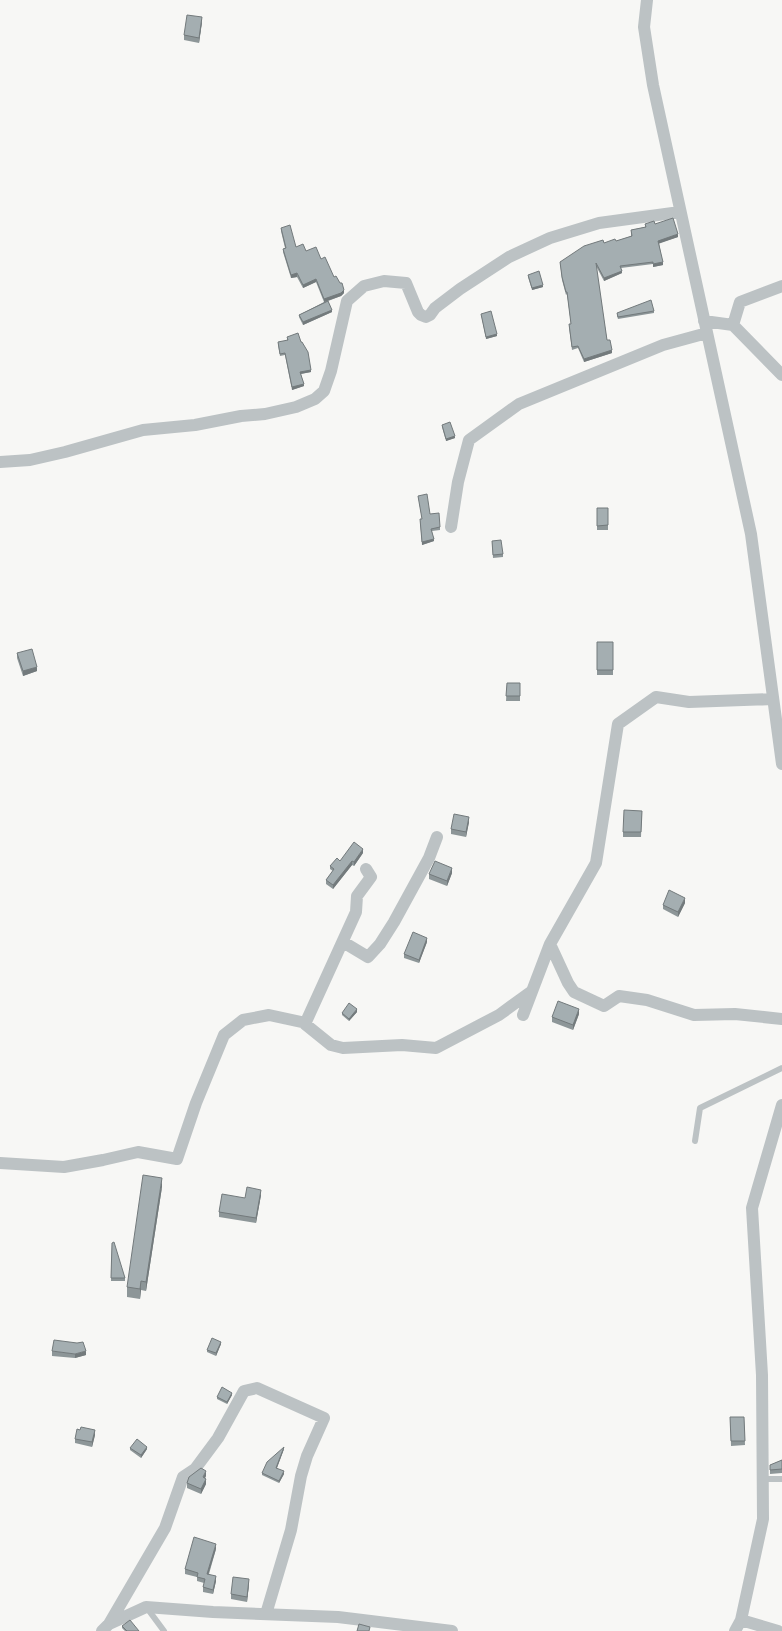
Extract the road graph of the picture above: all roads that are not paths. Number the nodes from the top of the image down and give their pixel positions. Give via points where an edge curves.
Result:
1 (648, 0) edge
2 (680, 212) junction
3 (782, 286) edge
4 (733, 325) junction
5 (705, 327) junction
6 (782, 375) edge
7 (0, 462) edge
8 (450, 527) dead end
9 (773, 699) junction
10 (782, 764) edge
11 (437, 837) dead end
12 (366, 869) dead end
13 (344, 942) junction
14 (550, 944) junction
15 (532, 991) junction
16 (523, 1015) dead end
17 (782, 1019) edge
18 (306, 1023) junction
19 (782, 1068) edge
20 (782, 1105) edge
21 (695, 1141) dead end
22 (0, 1163) edge
23 (763, 1479) junction
24 (782, 1479) edge
25 (146, 1607) junction
26 (266, 1614) junction
27 (741, 1620) junction
28 (105, 1628) edge
29 (164, 1631) edge
30 (452, 1631) edge
31 (735, 1631) edge
32 (778, 1631) edge

1 - 2 street via 644,27 653,85
2 - 5 street
2 - 7 street via 599,223 550,238 509,257 460,289 426,316 418,312 406,283 384,280 364,286 347,301 332,371 324,391 315,399 296,407 195,426 143,430 30,460
3 - 4 street via 740,302
4 - 5 street
4 - 6 street
5 - 8 street via 519,404 469,440
5 - 9 street via 751,534
9 - 10 street
9 - 14 street via 689,702 656,697 618,724 596,863
11 - 13 street via 429,858 380,944 368,957
12 - 13 street via 371,877 357,896 356,912
13 - 18 street
14 - 15 street
14 - 17 street via 574,992 604,1006 619,996 647,1000 694,1015 735,1014
15 - 16 street
15 - 18 street via 499,1015 436,1048 402,1045 343,1048 331,1045
18 - 22 street via 269,1015 243,1020 224,1035 196,1103 177,1159 138,1152 64,1167
19 - 21 lane via 700,1108
20 - 23 street via 752,1208 762,1375
23 - 24 lane
23 - 27 street via 763,1519
25 - 26 street
25 - 28 street
25 - 29 lane
26 - 28 street via 291,1530 301,1476 324,1418 257,1388 244,1391 218,1438 195,1469 183,1477 165,1528
26 - 30 street via 338,1617
27 - 31 street
27 - 32 street

